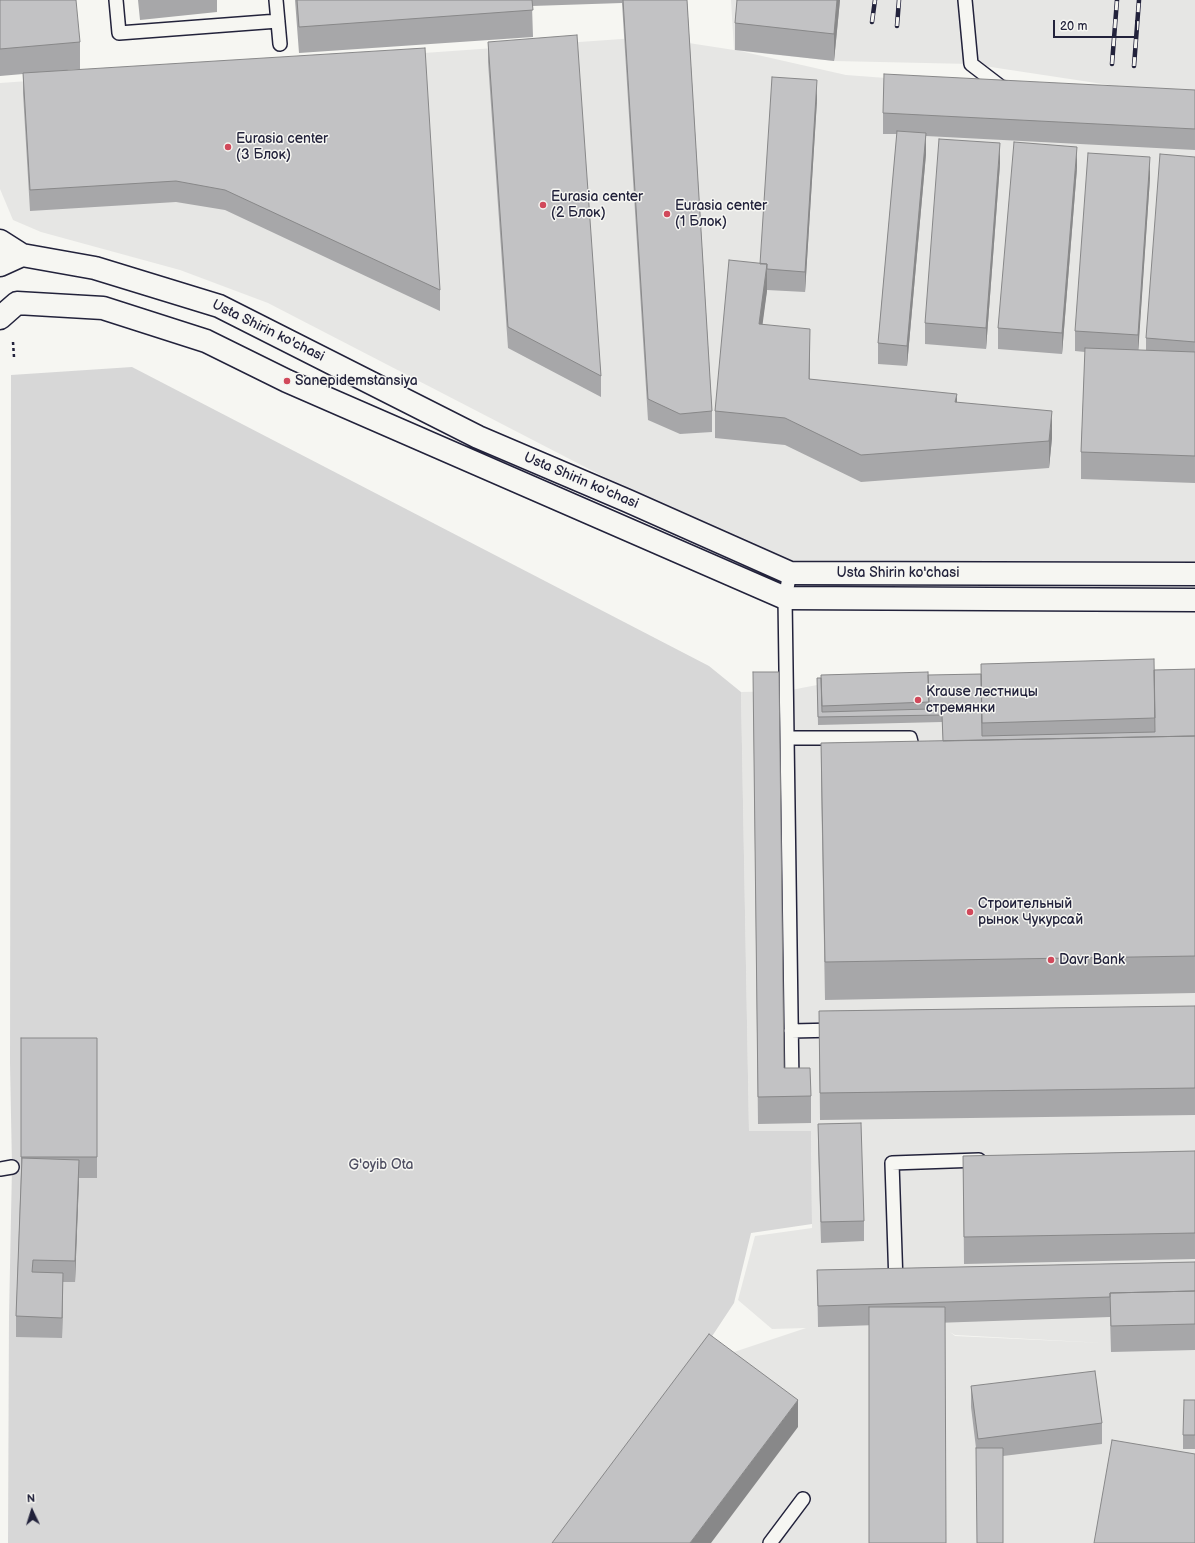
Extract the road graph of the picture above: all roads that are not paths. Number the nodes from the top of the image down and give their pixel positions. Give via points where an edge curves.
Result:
1 (116, 0) edge
2 (276, 0) edge
3 (965, 0) edge
4 (278, 21) junction
5 (280, 44) dead end
6 (1016, 88) edge
7 (0, 241) edge
8 (22, 256) junction
9 (0, 264) edge
10 (8, 299) edge
11 (0, 318) edge
12 (790, 573) junction
13 (1195, 574) edge
14 (784, 598) junction
15 (1195, 600) edge
16 (787, 738) junction
17 (918, 772) edge
18 (847, 1030) edge
19 (791, 1031) junction
20 (792, 1084) edge
21 (988, 1160) edge
22 (896, 1284) edge
23 (803, 1499) dead end
24 (770, 1543) edge

1 - 4 lane via 119,33
2 - 4 lane
3 - 6 lane via 971,64 1001,88
4 - 5 lane
7 - 8 main road, Usta Shirin ko'chasi
8 - 9 main road
8 - 12 main road, Usta Shirin ko'chasi via 95,268 219,306 478,437
10 - 11 main road, Usta Shirin ko'chasi
10 - 14 main road, Usta Shirin ko'chasi via 103,308 206,341 287,382
12 - 13 main road, Usta Shirin ko'chasi
12 - 14 lane
14 - 15 main road, Usta Shirin ko'chasi
14 - 16 lane
16 - 17 lane via 910,738
16 - 19 lane
18 - 19 lane
19 - 20 lane
21 - 22 lane via 892,1162
23 - 24 lane

